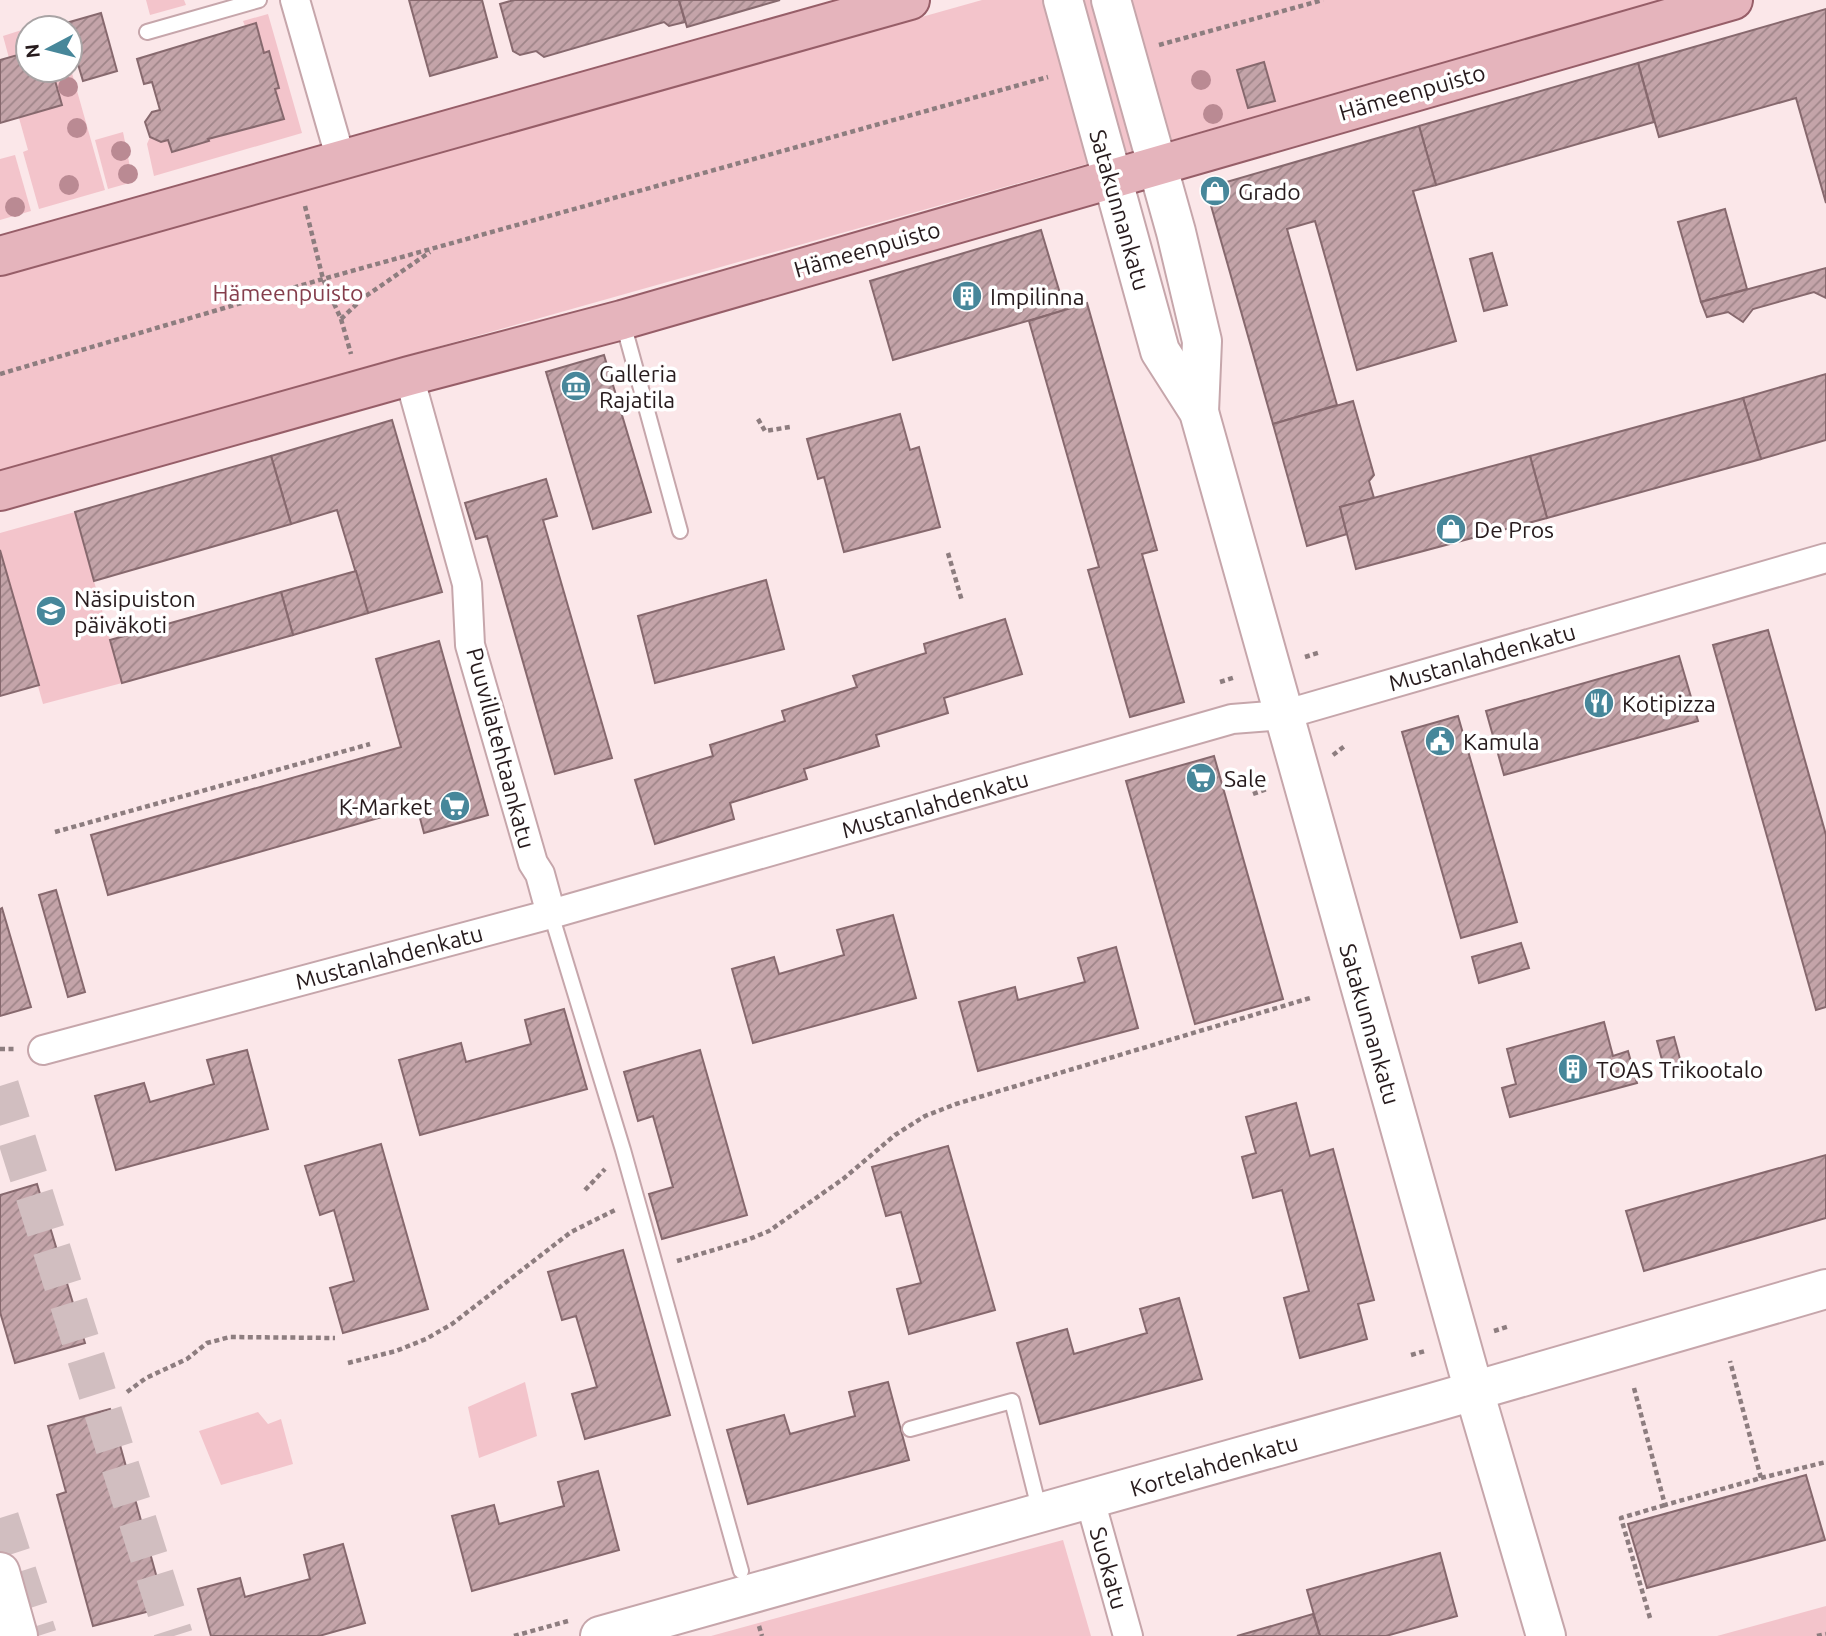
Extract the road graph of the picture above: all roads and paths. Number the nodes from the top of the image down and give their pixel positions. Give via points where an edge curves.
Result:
1 (259, 0) edge
2 (295, 0) edge
3 (910, 0) edge
4 (1063, 0) edge
5 (1111, 0) edge
6 (1323, 0) edge
7 (1733, 0) edge
8 (147, 32) dead end
9 (1159, 46) dead end
10 (1048, 78) dead end
11 (341, 160) junction
12 (1157, 166) junction
13 (1111, 179) junction
14 (304, 205) dead end
15 (433, 250) junction
16 (0, 256) edge
17 (323, 279) junction
18 (341, 319) junction
19 (622, 320) junction
20 (0, 374) edge
21 (409, 376) junction
22 (360, 390) junction
23 (1199, 412) junction
24 (758, 418) dead end
25 (790, 427) dead end
26 (0, 491) edge
27 (680, 531) dead end
28 (948, 553) dead end
29 (1826, 558) edge
30 (962, 601) dead end
31 (1283, 715) junction
32 (370, 744) dead end
33 (55, 832) dead end
34 (551, 914) junction
35 (1310, 998) dead end
36 (43, 1050) dead end
37 (638, 1202) junction
38 (656, 1267) junction
39 (1826, 1289) edge
40 (335, 1338) dead end
41 (1730, 1361) dead end
42 (348, 1363) dead end
43 (1634, 1388) dead end
44 (1474, 1391) junction
45 (127, 1392) dead end
46 (910, 1429) dead end
47 (1826, 1462) edge
48 (1761, 1478) junction
49 (1090, 1500) junction
50 (1665, 1505) junction
51 (1040, 1514) junction
52 (741, 1571) dead end
53 (0, 1572) edge
54 (1650, 1618) dead end
55 (1826, 1634) edge
56 (18, 1636) edge
57 (600, 1636) edge
58 (1128, 1636) edge
59 (1546, 1636) edge
60 (1817, 1636) edge

1 - 8 lane
2 - 11 street
3 - 11 main road
4 - 13 street, Satakunnankatu
5 - 12 street, Satakunnankatu
6 - 9 path
7 - 12 main road, Hämeenpuisto
10 - 15 path
11 - 16 main road
12 - 13 main road, Hämeenpuisto
12 - 23 street, Satakunnankatu via 1202,341
13 - 19 main road, Hämeenpuisto
13 - 23 street, Satakunnankatu via 1160,351
14 - 17 path
15 - 17 path
15 - 18 path via 363,298
17 - 18 path
17 - 20 path
18 - 22 path
19 - 21 main road, Hämeenpuisto
19 - 27 lane
21 - 22 main road, Hämeenpuisto
21 - 34 street, Puuvillatehtaankatu via 467,584 470,645
22 - 26 main road, Hämeenpuisto
23 - 31 street, Satakunnankatu
24 - 25 path via 765,431
28 - 30 path
29 - 31 street, Mustanlahdenkatu
31 - 34 street, Mustanlahdenkatu via 1232,719
31 - 44 street, Satakunnankatu
32 - 33 path
34 - 36 street, Mustanlahdenkatu
34 - 37 lane
35 - 38 path via 925,1116 769,1231
37 - 38 lane
37 - 42 path via 571,1232 426,1339
38 - 52 lane
39 - 44 street, Kortelahdenkatu
40 - 45 path via 230,1337 207,1343
41 - 48 path
43 - 50 path
44 - 49 street, Kortelahdenkatu
44 - 59 street, Satakunnankatu
46 - 51 lane via 1012,1401
47 - 48 path
48 - 50 path
49 - 51 street, Kortelahdenkatu
49 - 58 street, Suokatu
50 - 54 path via 1621,1518
51 - 57 street, Kortelahdenkatu
53 - 56 street
55 - 60 path

